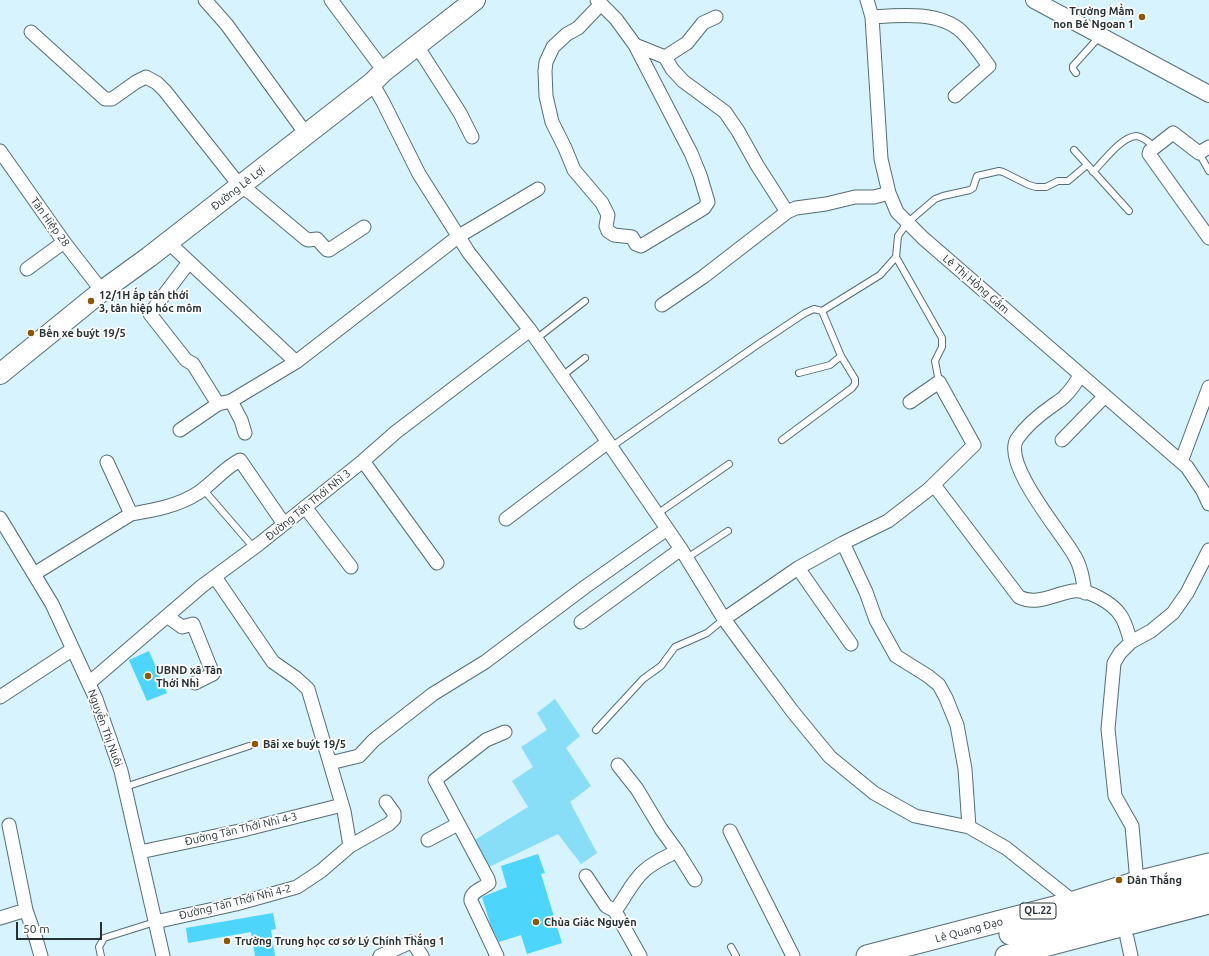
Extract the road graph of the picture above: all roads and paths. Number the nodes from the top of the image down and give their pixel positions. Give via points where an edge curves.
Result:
1 (205, 0) edge
2 (331, 0) edge
3 (475, 0) edge
4 (867, 0) edge
5 (1034, 0) edge
6 (599, 2) edge
7 (716, 17) dead end
8 (872, 18) junction
9 (31, 32) dead end
10 (1100, 36) junction
11 (635, 45) junction
12 (417, 46) junction
13 (665, 57) junction
14 (1076, 73) dead end
15 (378, 77) junction
16 (1209, 94) edge
17 (955, 96) dead end
18 (306, 134) junction
19 (472, 137) dead end
20 (1155, 147) junction
21 (1074, 150) dead end
22 (1204, 150) edge
23 (0, 151) edge
24 (1087, 165) junction
25 (1209, 171) edge
26 (1093, 172) junction
27 (240, 186) junction
28 (538, 189) dead end
29 (889, 193) junction
30 (1128, 211) dead end
31 (787, 212) junction
32 (907, 223) junction
33 (364, 227) dead end
34 (459, 236) junction
35 (1209, 238) edge
36 (64, 242) junction
37 (168, 242) junction
38 (896, 257) junction
39 (189, 262) junction
40 (27, 269) dead end
41 (102, 291) junction
42 (585, 302) dead end
43 (662, 305) dead end
44 (822, 311) junction
45 (533, 334) junction
46 (841, 356) junction
47 (585, 358) dead end
48 (296, 362) junction
49 (798, 373) dead end
50 (0, 374) edge
51 (1080, 375) junction
52 (562, 376) junction
53 (939, 382) junction
54 (1209, 387) edge
55 (1105, 396) junction
56 (224, 402) junction
57 (910, 402) dead end
58 (180, 430) dead end
59 (245, 433) dead end
60 (782, 440) dead end
61 (1062, 440) dead end
62 (609, 444) junction
63 (363, 461) junction
64 (107, 462) dead end
65 (1182, 462) junction
66 (729, 464) dead end
67 (934, 485) junction
68 (203, 489) junction
69 (1209, 504) edge
70 (305, 507) junction
71 (131, 514) junction
72 (657, 514) junction
73 (0, 518) edge
74 (506, 519) dead end
75 (284, 524) junction
76 (667, 529) junction
77 (728, 531) dead end
78 (843, 543) junction
79 (254, 548) junction
80 (1209, 550) edge
81 (684, 554) junction
82 (437, 563) dead end
83 (351, 567) dead end
84 (798, 568) junction
85 (34, 574) junction
86 (215, 577) junction
87 (1086, 593) junction
88 (167, 616) junction
89 (724, 619) junction
90 (581, 622) dead end
91 (1131, 642) junction
92 (851, 644) dead end
93 (73, 649) junction
94 (89, 683) junction
95 (195, 683) dead end
96 (0, 698) edge
97 (596, 730) dead end
98 (505, 732) dead end
99 (249, 746) dead end
100 (330, 763) junction
101 (618, 765) dead end
102 (125, 787) junction
103 (386, 802) dead end
104 (342, 804) junction
105 (458, 824) junction
106 (9, 825) dead end
107 (969, 828) junction
108 (730, 831) dead end
109 (428, 840) dead end
110 (350, 846) junction
111 (678, 851) junction
112 (140, 852) junction
113 (1209, 864) edge
114 (586, 876) dead end
115 (695, 880) dead end
116 (1209, 882) edge
117 (1140, 891) junction
118 (1209, 903) edge
119 (1076, 909) junction
120 (26, 910) junction
121 (615, 911) junction
122 (1209, 916) edge
123 (0, 918) edge
124 (155, 922) junction
125 (1128, 939) edge
126 (731, 947) dead end
127 (40, 956) edge
128 (101, 956) edge
129 (163, 956) edge
130 (380, 956) edge
131 (422, 956) edge
132 (497, 956) edge
133 (640, 956) edge
134 (736, 956) edge
135 (793, 956) edge
136 (867, 956) edge
137 (923, 956) edge
138 (1006, 956) edge
139 (1058, 956) edge

1 - 18 street via 227,25
2 - 15 street
3 - 12 main road, Đường Lê Lợi
4 - 8 street, Lê Thị Hồng Gấm
5 - 10 street
6 - 11 street via 616,19
6 - 11 street via 578,28 566,34 553,47 546,62 546,96 552,122 574,170 602,203 608,215 608,231 614,235 632,237 636,244 641,246 704,208 708,202 691,153
7 - 13 street via 704,23 687,43
8 - 17 street via 895,15 921,16 943,21 962,31 989,66
8 - 29 street, Lê Thị Hồng Gấm via 881,159
9 - 27 street via 105,98 112,99 146,77 156,83
10 - 14 lane via 1073,66
10 - 16 street
11 - 13 street
12 - 15 main road, Đường Lê Lợi
12 - 19 street via 460,113
13 - 31 street via 683,81 720,107 730,118 756,165
15 - 18 main road, Đường Lê Lợi
15 - 34 street via 383,102 419,174
18 - 27 main road, Đường Lê Lợi
20 - 22 street via 1173,133
20 - 26 lane via 1143,138 1130,138 1116,147
20 - 35 street via 1150,151 1150,157
21 - 24 lane
22 - 25 lane
23 - 36 street, Tân Hiệp 28
24 - 26 lane
24 - 32 lane via 1068,181 1058,181 1046,187 1029,185 999,171 977,176 973,188 935,199
26 - 30 lane
27 - 33 street via 306,239 317,239 328,250
27 - 37 main road, Đường Lê Lợi
28 - 34 street
29 - 31 street via 874,197 855,197
29 - 32 street, Lê Thị Hồng Gấm via 897,212
31 - 43 street via 703,277
32 - 38 lane via 898,236
32 - 51 street, Lê Thị Hồng Gấm
34 - 45 street via 469,253
34 - 48 street
36 - 40 street
36 - 41 street, Tân Hiệp 28
37 - 39 street
37 - 41 main road, Đường Lê Lợi
38 - 44 lane via 880,275
38 - 53 lane via 942,338 942,346 935,361
39 - 48 street
39 - 56 street via 150,314 182,356 193,364
41 - 50 main road, Đường Lê Lợi
42 - 45 lane
44 - 46 lane
44 - 62 lane via 805,313
45 - 52 street
45 - 63 street, Đường Tân Thới Nhì 3 via 402,427
46 - 49 lane via 830,365
46 - 60 lane via 855,379 855,384
47 - 52 lane
48 - 56 street
51 - 55 street, Lê Thị Hồng Gấm
51 - 87 street via 1063,398 1026,428 1015,443 1014,450 1023,477 1075,556
52 - 62 street
53 - 57 street
53 - 67 street via 974,445
54 - 65 street
55 - 61 street
55 - 65 street, Lê Thị Hồng Gấm
56 - 58 street
56 - 59 street via 241,420
62 - 72 street
62 - 74 street
63 - 70 street, Đường Tân Thới Nhì 3
63 - 82 street
64 - 71 street
65 - 69 street, Lê Thị Hồng Gấm
66 - 72 lane
67 - 78 street via 888,521
67 - 87 street via 1019,597 1026,601 1038,601 1074,591
68 - 71 street via 186,500 166,507
68 - 75 street via 240,460
68 - 79 lane
70 - 75 street, Đường Tân Thới Nhì 3
70 - 83 street
71 - 85 street
72 - 76 street
73 - 85 street, Nguyễn Thị Nuôi
75 - 79 street, Đường Tân Thới Nhì 3
76 - 81 street
76 - 100 street via 485,662 433,694 374,740 359,756
77 - 81 lane
78 - 84 street
78 - 107 street via 876,620 896,656 928,676 939,686 946,698 957,725 964,762
79 - 86 street, Đường Tân Thới Nhì 3
80 - 91 street via 1187,593 1173,613 1151,631
81 - 89 street
81 - 90 street
84 - 89 street
84 - 92 street
85 - 93 street, Nguyễn Thị Nuôi via 52,604
86 - 88 street, Đường Tân Thới Nhì 3
86 - 100 street via 273,662 308,689
87 - 91 street via 1108,603 1121,616
88 - 94 street, Đường Tân Thới Nhì 3
88 - 95 street via 182,627 193,624 214,674
89 - 97 lane via 706,633 675,647 661,666 643,679
89 - 107 street via 793,712 830,756 874,793 915,816
91 - 117 street via 1120,652 1114,663 1108,729 1115,796 1132,826
93 - 94 street, Nguyễn Thị Nuôi
93 - 96 street
94 - 102 street, Nguyễn Thị Nuôi
98 - 105 street via 486,740 435,780
99 - 102 lane
100 - 104 street
101 - 111 street
102 - 112 street, Nguyễn Thị Nuôi
103 - 110 street, Đường Tân Thới Nhì 4-2 via 394,813 394,819
104 - 110 street
104 - 112 street, Đường Tân Thới Nhì 4-3 via 239,831
105 - 109 street
105 - 132 street via 488,879 489,883 473,894 471,901
106 - 120 street
107 - 119 street via 1006,848
108 - 135 street
110 - 124 street, Đường Tân Thới Nhì 4-2 via 321,871 297,887
111 - 115 street
111 - 121 street via 644,871
112 - 124 street, Nguyễn Thị Nuôi
113 - 117 highway, Lê Quang Đạo / QL.22
114 - 121 street via 606,906
116 - 117 highway, Lê Quang Đạo / QL.22
117 - 119 highway, Lê Quang Đạo / QL.22
118 - 125 highway
119 - 136 highway, Lê Quang Đạo / QL.22
119 - 137 highway, Lê Quang Đạo / QL.22
120 - 123 street
120 - 127 street
121 - 133 street
122 - 125 highway
124 - 128 lane via 104,938 99,947
124 - 129 street, Nguyễn Thị Nuôi
125 - 138 highway
125 - 139 highway
126 - 134 lane
130 - 131 street via 411,942

